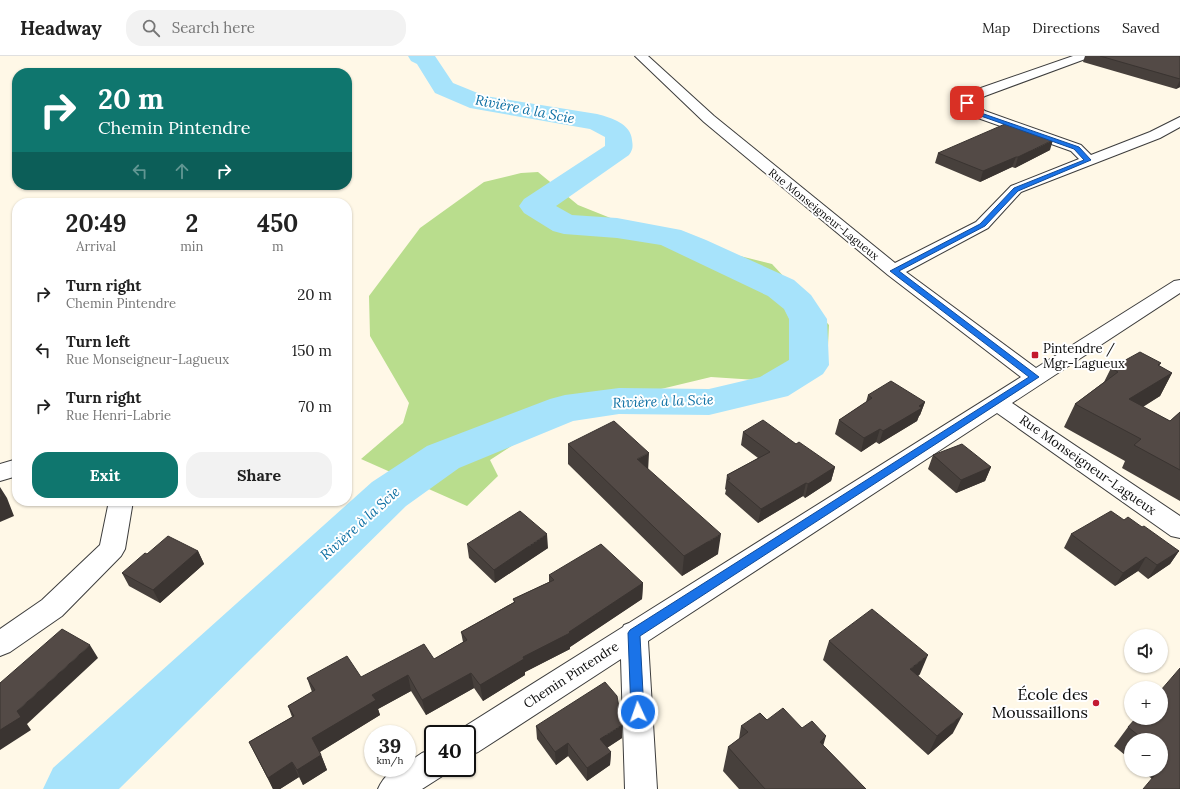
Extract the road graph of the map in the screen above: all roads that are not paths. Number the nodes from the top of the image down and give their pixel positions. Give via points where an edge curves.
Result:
1 (641, 56) edge
2 (1084, 56) edge
3 (1180, 121) edge
4 (1088, 160) junction
5 (894, 271) junction
6 (1180, 285) edge
7 (1035, 377) junction
8 (996, 402) junction
9 (12, 469) edge
10 (0, 473) edge
11 (120, 506) edge
12 (1180, 529) edge
13 (634, 633) junction
14 (0, 644) edge
15 (476, 736) edge
16 (424, 770) edge
17 (394, 789) edge
18 (641, 789) edge

1 - 5 street, Rue Monseigneur-Lagueux via 709,119
2 - 4 street via 980,93 967,103 980,114 1076,148
3 - 4 street via 1155,134
4 - 5 street via 1016,189 982,225
5 - 7 street, Rue Monseigneur-Lagueux
6 - 7 street, Chemin Pintendre
7 - 8 street, Chemin Pintendre
8 - 12 street, Rue Monseigneur-Lagueux
8 - 13 street, Chemin Pintendre
9 - 10 street
11 - 14 street via 112,550 52,608
13 - 15 street, Chemin Pintendre
13 - 18 street
16 - 17 street

